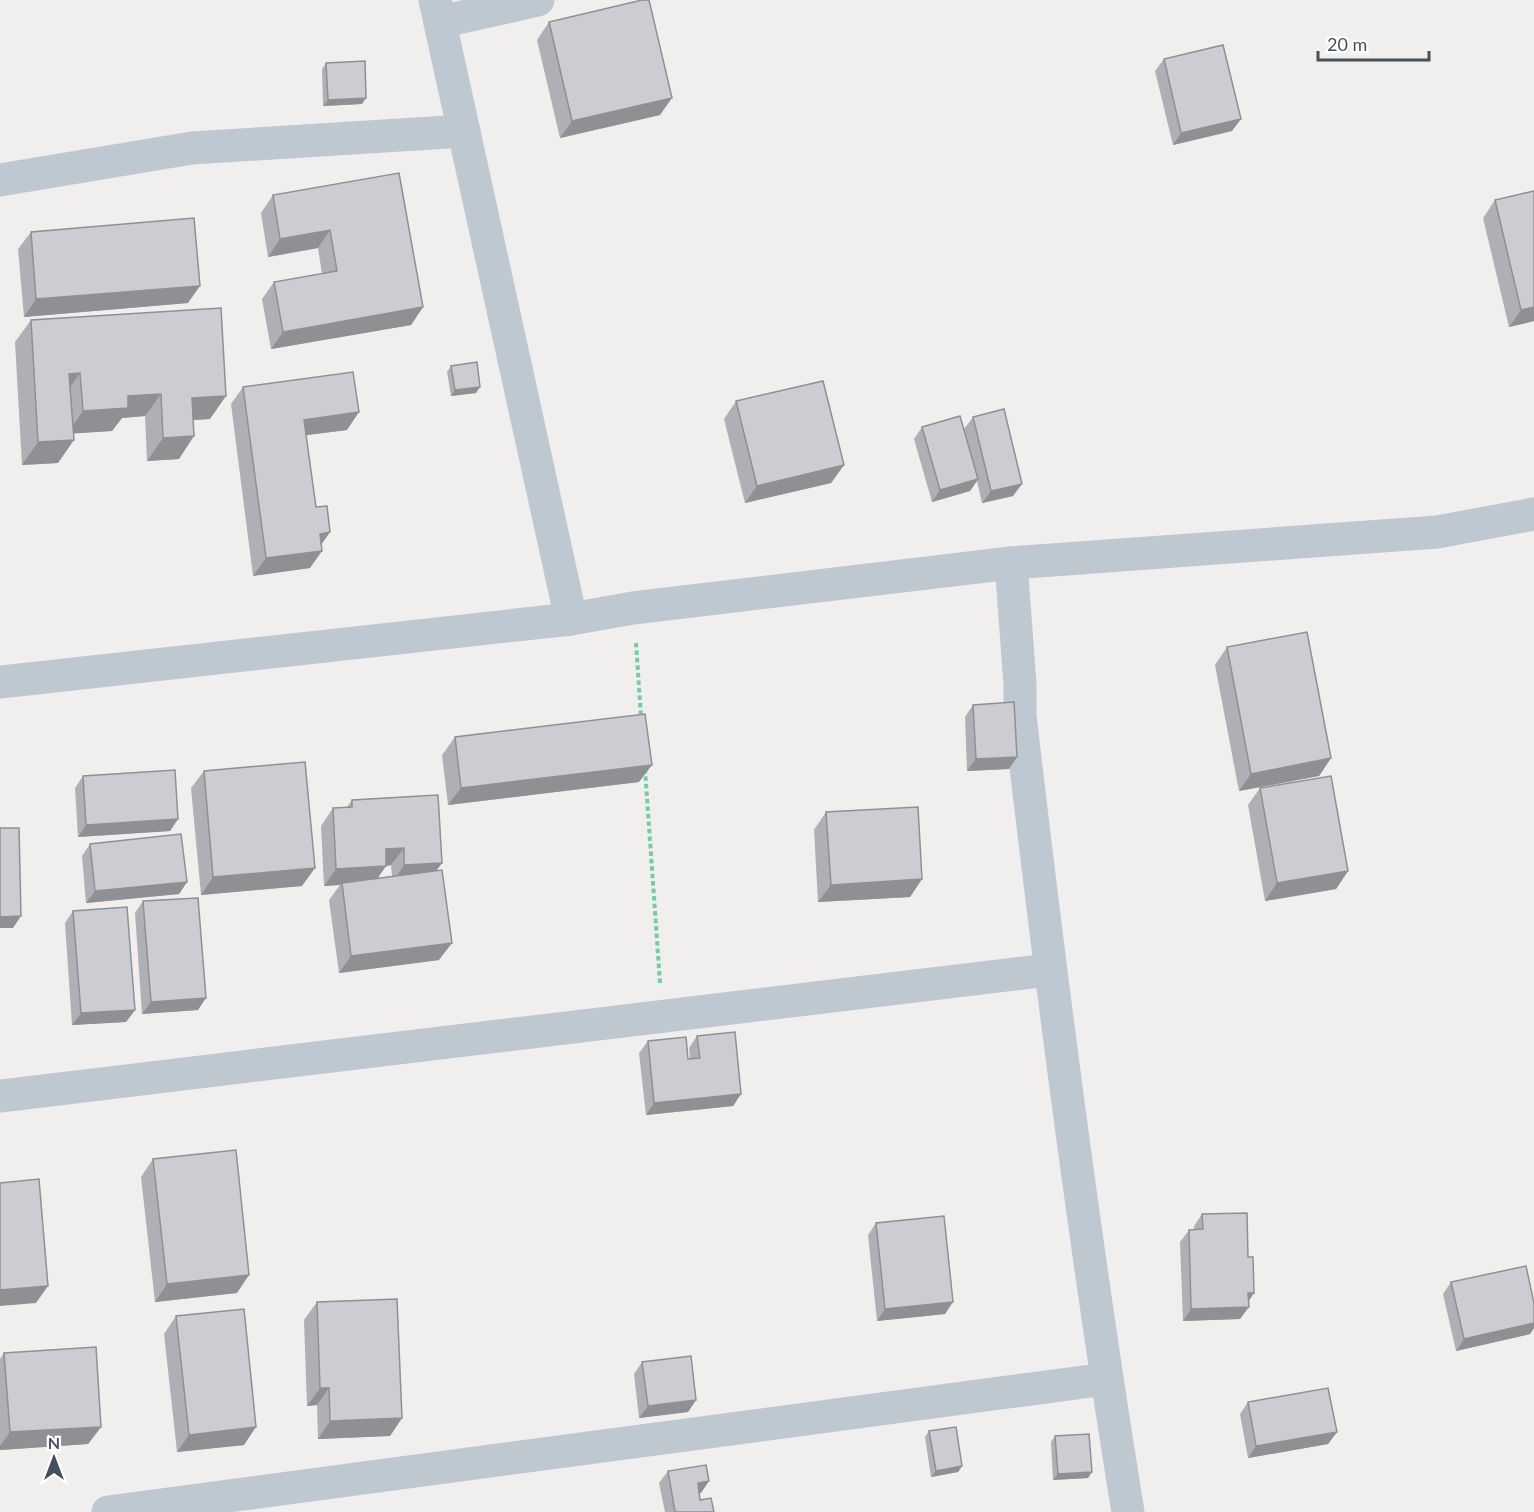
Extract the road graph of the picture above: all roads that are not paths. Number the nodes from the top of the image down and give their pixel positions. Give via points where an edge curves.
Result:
1 (538, 0) edge
2 (437, 11) edge
3 (464, 131) junction
4 (0, 180) edge
5 (1534, 514) edge
6 (1011, 563) junction
7 (571, 619) junction
8 (0, 682) edge
9 (1049, 970) junction
10 (0, 1096) edge
11 (1106, 1379) junction
12 (108, 1512) edge
13 (1128, 1512) edge

1 - 2 street
2 - 3 street
3 - 4 street via 192,148
3 - 7 street
5 - 6 street via 1437,532
6 - 7 street via 633,608
6 - 9 street via 1020,716
7 - 8 street
9 - 10 street
9 - 11 street
11 - 12 street
11 - 13 street

